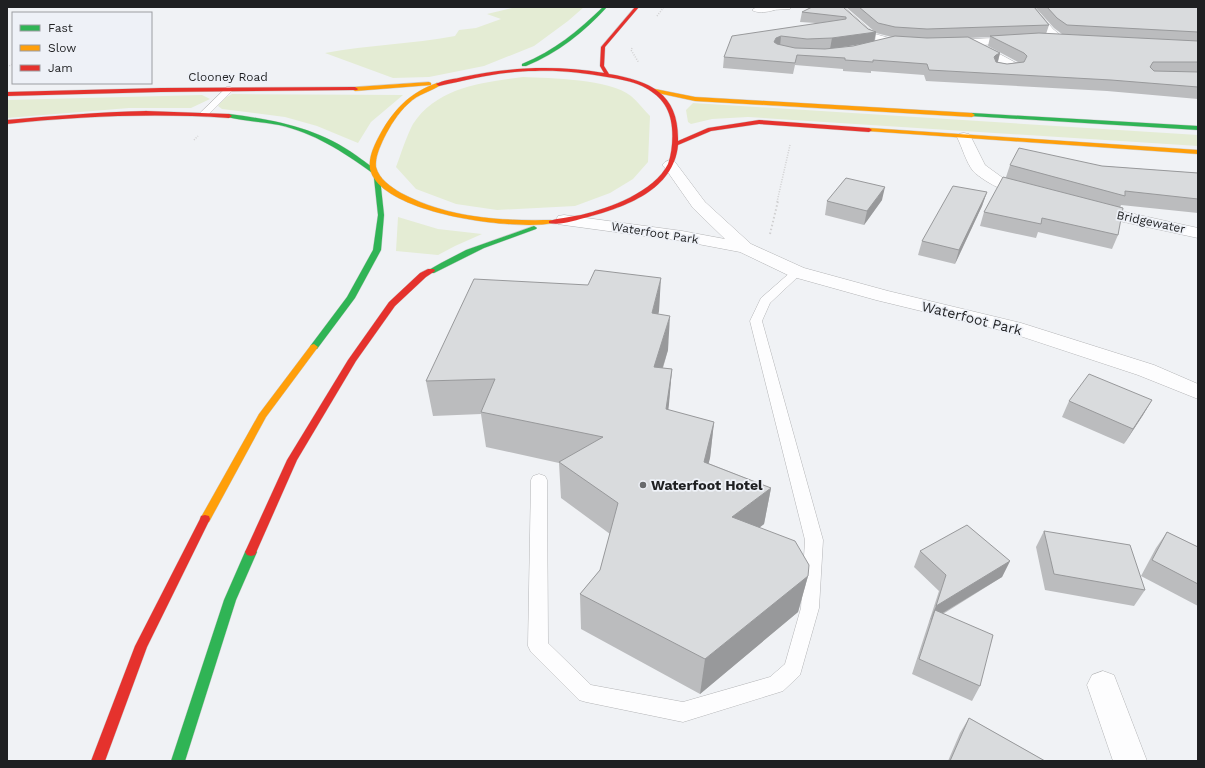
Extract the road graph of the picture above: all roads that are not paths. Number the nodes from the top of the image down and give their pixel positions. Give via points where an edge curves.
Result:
1 (605, 7) edge
2 (637, 7) edge
3 (838, 7) edge
4 (1029, 7) edge
5 (779, 9) edge
6 (755, 10) dead end
7 (1028, 39) edge
8 (1044, 39) edge
9 (893, 42) junction
10 (968, 42) junction
11 (939, 43) edge
12 (925, 44) edge
13 (873, 48) edge
14 (998, 69) edge
15 (501, 71) junction
16 (608, 76) junction
17 (448, 81) junction
18 (230, 89) junction
19 (655, 91) junction
20 (7, 94) edge
21 (204, 114) junction
22 (7, 122) edge
23 (1198, 128) edge
24 (964, 137) junction
25 (675, 144) junction
26 (1198, 152) edge
27 (670, 165) junction
28 (375, 174) junction
29 (1040, 196) edge
30 (1076, 205) edge
31 (558, 221) junction
32 (1198, 233) edge
33 (749, 250) junction
34 (797, 272) junction
35 (1198, 392) edge
36 (539, 480) dead end
37 (1103, 685) dead end
38 (98, 761) edge
39 (178, 761) edge
40 (1130, 761) edge

1 - 15 highway via 560,50 528,64
2 - 16 highway via 603,47 602,66
3 - 9 street via 871,36
4 - 8 street via 1049,31 1064,40
5 - 6 lane
7 - 10 street
9 - 12 street
9 - 13 street
10 - 11 street
10 - 14 street via 1016,68
15 - 16 highway via 574,70
15 - 17 highway
16 - 19 highway
17 - 18 highway, Clooney Road via 358,88
17 - 28 highway via 407,100 392,117 374,158
18 - 20 highway, Clooney Road
18 - 21 lane
19 - 23 highway via 695,99
19 - 25 highway via 669,102 674,114
21 - 22 highway via 75,114
21 - 28 highway via 252,118 320,136 349,152
24 - 25 highway via 759,122 710,129
24 - 26 highway
24 - 29 street via 979,168 1001,184
25 - 27 highway
27 - 31 highway via 658,182 622,203
27 - 33 street, Waterfoot Park via 699,206
28 - 31 highway via 399,196 436,210 470,218 517,222
28 - 38 highway via 381,214 376,250 351,298 262,416 193,541 141,646
30 - 32 street, Bridgewater
31 - 33 street, Waterfoot Park via 682,236
31 - 39 highway via 506,237 448,261 423,275 392,304 352,360 292,460 230,600
33 - 34 street, Waterfoot Park
34 - 35 street, Waterfoot Park via 883,296 1014,327 1146,370
34 - 36 lane via 765,301 756,321 814,540 810,608 793,669 776,684 683,712 586,693 538,646
37 - 40 street

